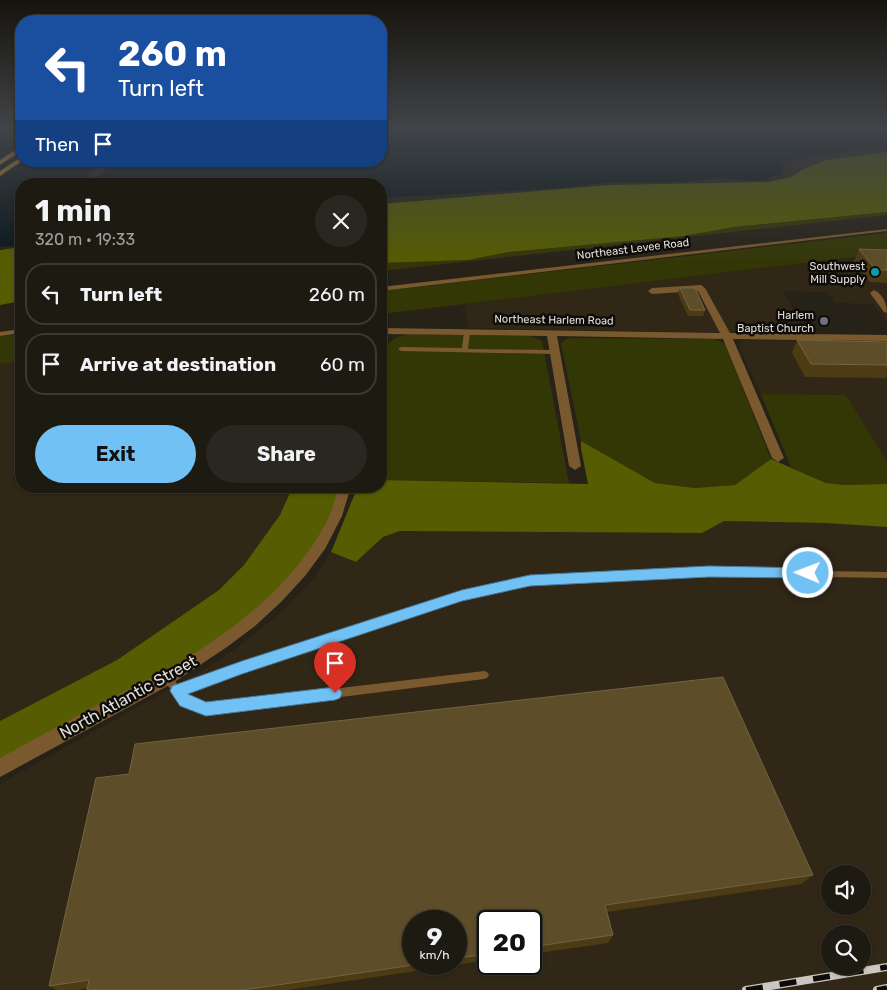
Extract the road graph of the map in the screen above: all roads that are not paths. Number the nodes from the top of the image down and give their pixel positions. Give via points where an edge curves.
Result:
1 (887, 230) edge
2 (387, 288) edge
3 (652, 291) dead end
4 (874, 293) dead end
5 (887, 310) edge
6 (15, 332) edge
7 (387, 332) edge
8 (466, 332) junction
9 (551, 332) junction
10 (0, 334) edge
11 (727, 336) junction
12 (887, 338) edge
13 (401, 349) dead end
14 (465, 350) junction
15 (554, 352) junction
16 (778, 458) dead end
17 (575, 466) dead end
18 (343, 493) edge
19 (887, 574) edge
20 (484, 674) dead end
21 (166, 678) junction
22 (177, 691) junction
23 (0, 768) edge

1 - 2 lane, Northeast Levee Road
3 - 11 street via 701,288
4 - 5 street
6 - 10 lane
7 - 8 street, Northeast Harlem Road
8 - 9 street, Northeast Harlem Road
8 - 14 lane
9 - 11 street, Northeast Harlem Road
9 - 15 street
11 - 12 street, Northeast Harlem Road
11 - 16 street
13 - 14 lane
14 - 15 lane
15 - 17 street
18 - 21 street, North Atlantic Street via 334,524 323,543 275,599 229,636
19 - 22 lane via 709,572 530,580 462,596
20 - 22 lane via 206,709 185,701
21 - 22 lane
21 - 23 street, North Atlantic Street

